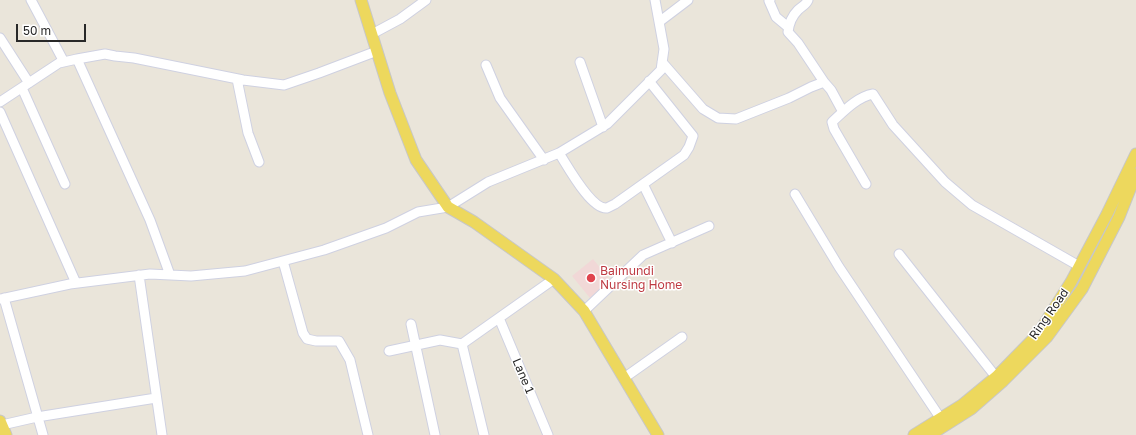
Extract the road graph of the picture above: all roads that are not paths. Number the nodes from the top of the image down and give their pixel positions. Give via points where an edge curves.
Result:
1 (31, 0) edge
2 (361, 0) edge
3 (426, 0) edge
4 (655, 0) edge
5 (688, 0) edge
6 (770, 0) edge
7 (808, 0) edge
8 (659, 22) junction
9 (788, 27) junction
10 (372, 34) junction
11 (0, 38) edge
12 (377, 50) junction
13 (77, 59) junction
14 (64, 62) junction
15 (580, 62) dead end
16 (662, 62) junction
17 (486, 65) dead end
18 (237, 79) junction
19 (649, 81) junction
20 (824, 82) junction
21 (26, 85) junction
22 (0, 102) edge
23 (0, 112) edge
24 (843, 112) junction
25 (603, 127) junction
26 (559, 153) junction
27 (1136, 154) edge
28 (544, 160) junction
29 (259, 162) dead end
30 (1135, 182) edge
31 (65, 184) dead end
32 (644, 184) junction
33 (866, 184) dead end
34 (795, 194) dead end
35 (448, 207) junction
36 (709, 226) dead end
37 (672, 243) junction
38 (899, 254) dead end
39 (283, 261) junction
40 (1079, 266) junction
41 (139, 275) junction
42 (170, 275) junction
43 (554, 279) junction
44 (76, 283) junction
45 (2, 299) edge
46 (584, 311) junction
47 (499, 318) junction
48 (411, 324) dead end
49 (682, 337) dead end
50 (462, 344) junction
51 (416, 345) junction
52 (389, 351) dead end
53 (996, 377) junction
54 (624, 378) junction
55 (156, 398) junction
56 (37, 417) junction
57 (941, 419) junction
58 (2, 427) edge
59 (43, 435) edge
60 (162, 435) edge
61 (368, 435) edge
62 (435, 435) edge
63 (484, 435) edge
64 (548, 435) edge
65 (658, 435) edge
66 (914, 435) edge
67 (930, 435) edge

1 - 14 street
2 - 10 main road
3 - 10 street
4 - 8 street
5 - 8 street
6 - 9 street via 776,17
7 - 9 street via 798,10
8 - 16 street via 664,49
9 - 20 street via 788,32
10 - 12 main road
11 - 21 street
12 - 18 street via 319,74 284,85
12 - 35 main road via 390,93 416,160
13 - 14 street
13 - 18 street via 105,54
13 - 42 street via 150,220
14 - 21 street
15 - 25 street
16 - 19 street via 661,70
16 - 20 street via 703,109 718,118 736,119
17 - 28 street via 500,98
18 - 29 street via 248,133
19 - 25 street
19 - 32 street via 693,136 684,155
20 - 24 street
21 - 22 street
21 - 31 street
23 - 44 street
24 - 33 street via 832,122 834,129
24 - 40 street via 864,96 873,94 893,125 945,182 972,205
25 - 26 street
26 - 28 street
26 - 32 street via 583,191 598,206 606,208 615,204
27 - 40 main road, Ring Road
28 - 35 street via 488,182
30 - 67 main road, Ring Road via 1082,289 1047,337 1003,382 970,409
32 - 37 street
34 - 57 street via 839,267
35 - 39 street via 418,212 386,228 324,250
35 - 43 main road via 474,222
36 - 37 street
37 - 46 street via 643,255
38 - 53 street
39 - 42 street via 245,271 191,276
39 - 61 street via 307,340 339,341 350,360
40 - 53 main road, Ring Road via 1038,334
41 - 42 street
41 - 44 street
41 - 55 street
43 - 46 main road
43 - 47 street
44 - 45 street
45 - 56 street
46 - 54 main road
47 - 50 street
47 - 64 street, Lane 1
48 - 51 street
49 - 54 street
50 - 51 street via 440,340
50 - 63 street
51 - 52 street
51 - 62 street
53 - 57 main road, Ring Road
54 - 65 main road
55 - 56 street
55 - 60 street
56 - 58 street
56 - 59 street
57 - 66 main road, Ring Road

